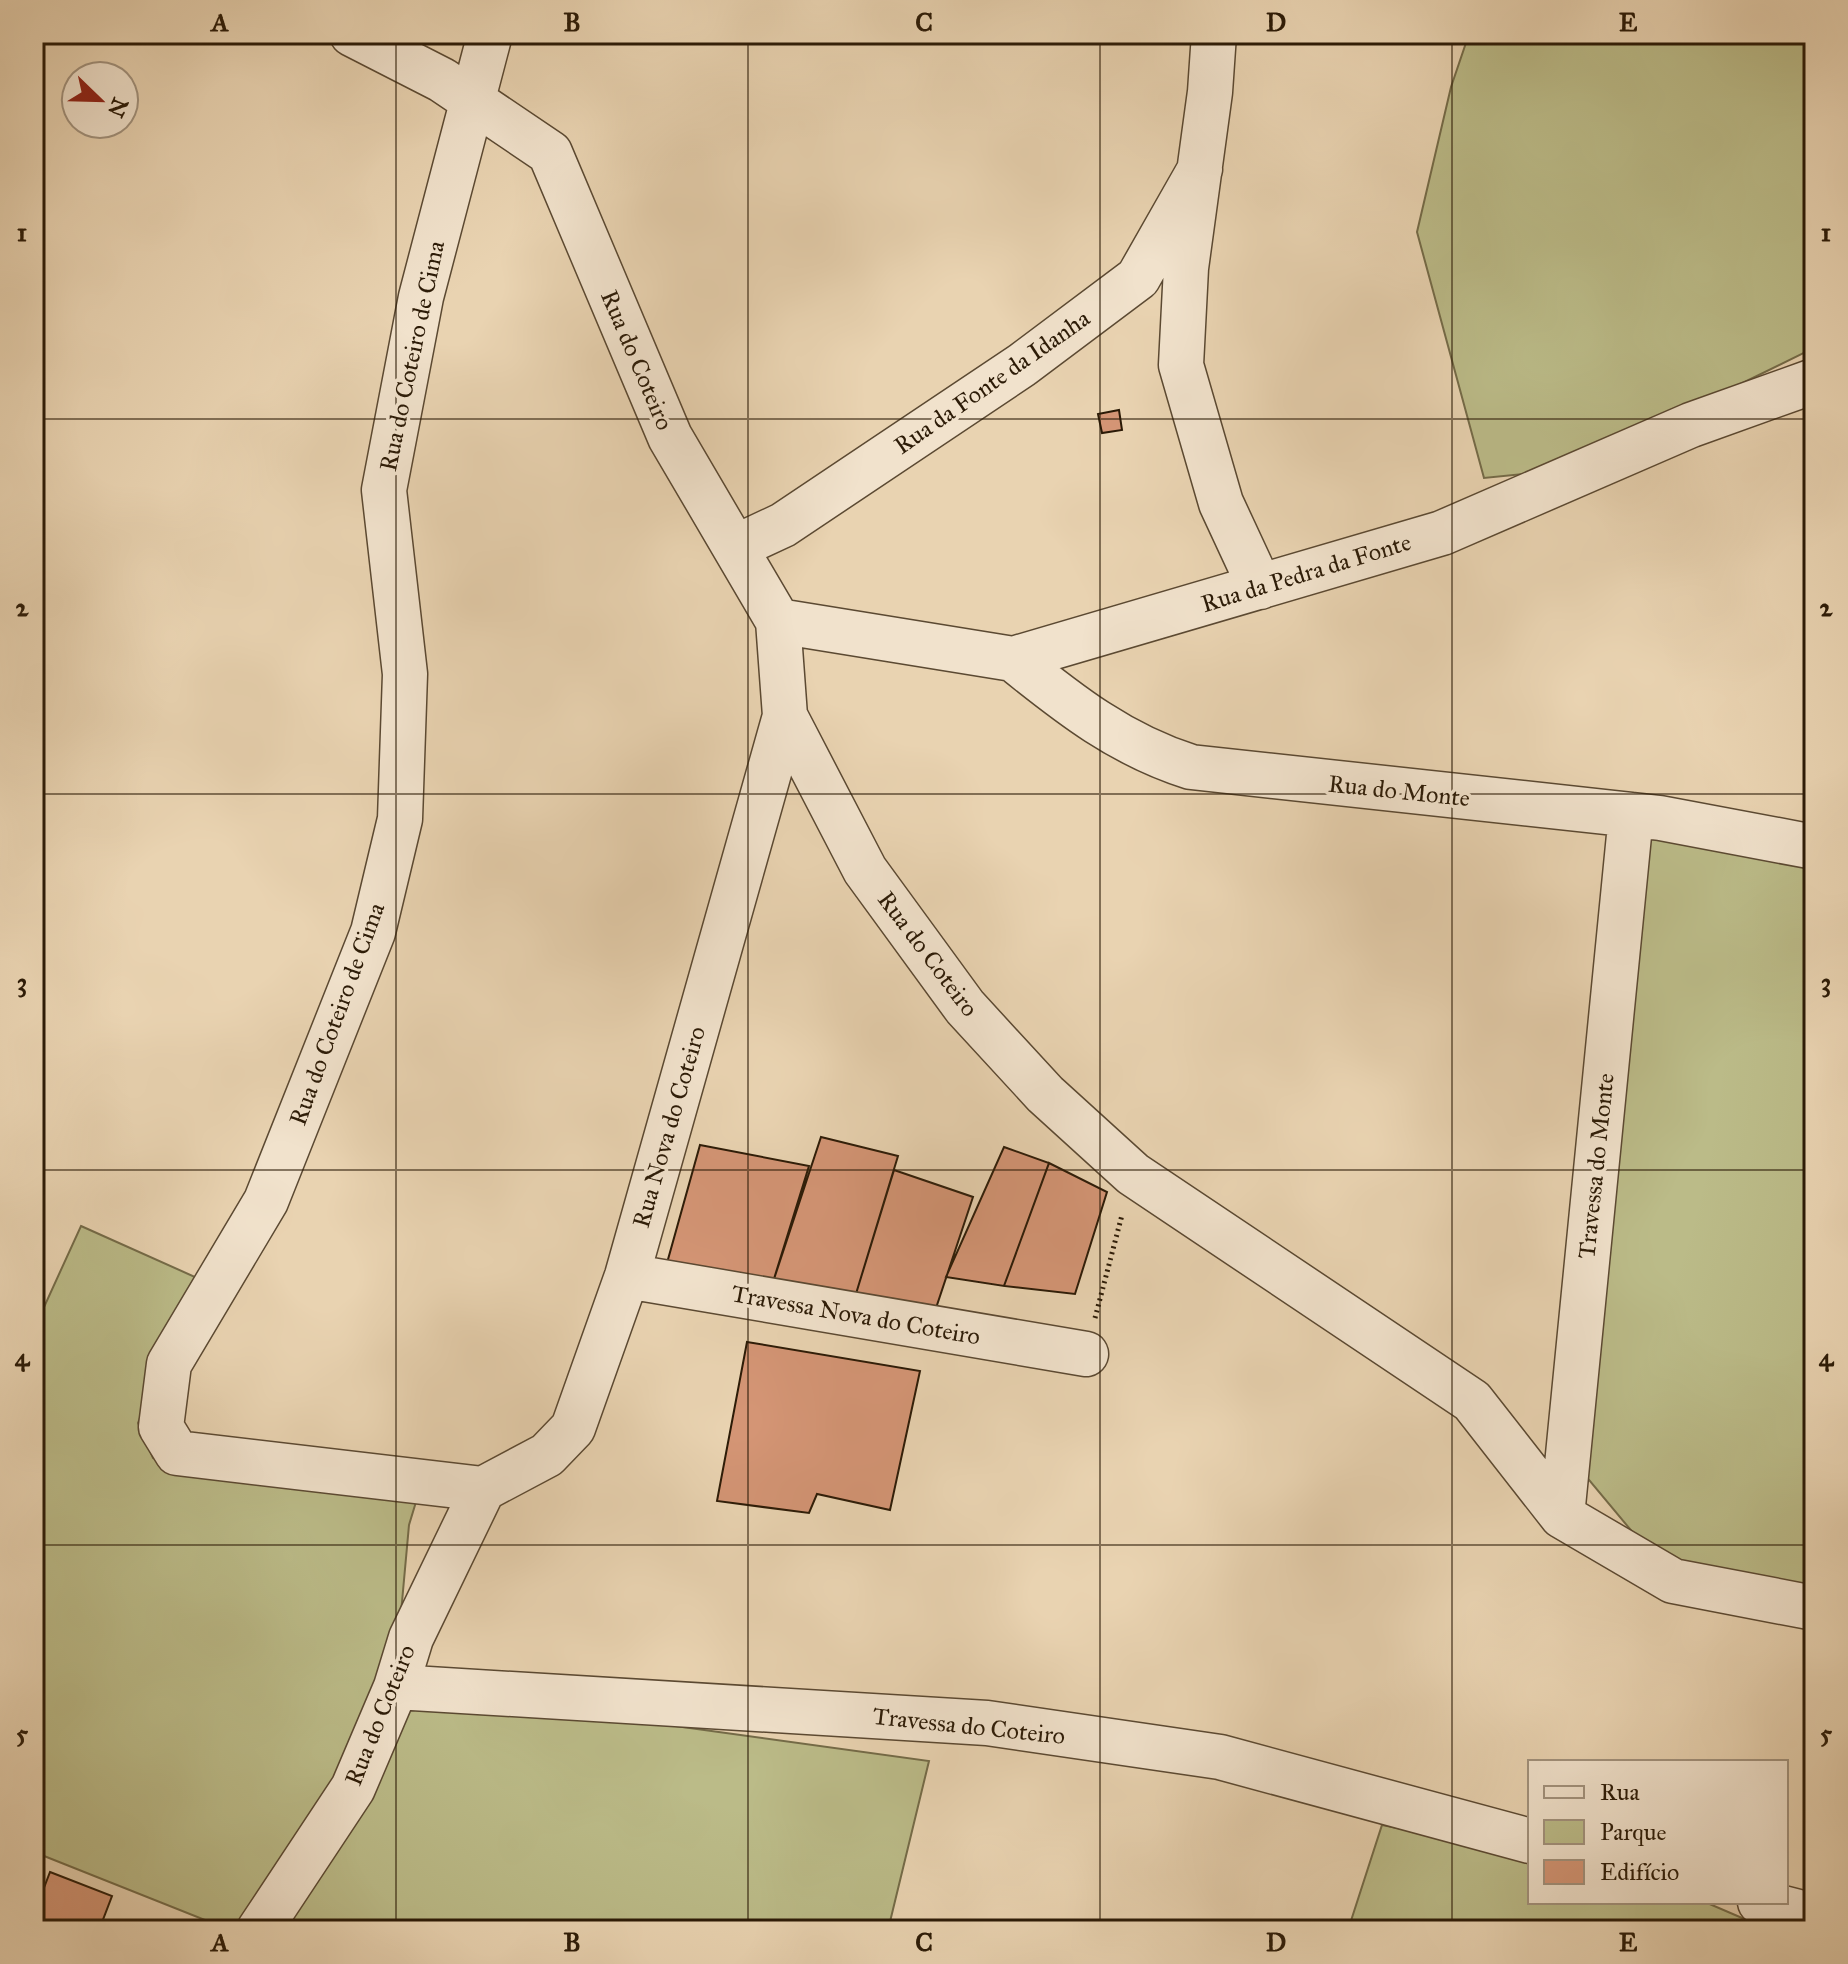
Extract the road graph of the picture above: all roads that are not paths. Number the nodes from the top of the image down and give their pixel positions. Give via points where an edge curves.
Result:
1 (352, 34) edge
2 (490, 34) edge
3 (1214, 34) edge
4 (470, 99) junction
5 (1200, 169) junction
6 (1814, 381) edge
7 (736, 547) junction
8 (1260, 587) junction
9 (778, 621) junction
10 (1013, 659) junction
11 (785, 716) junction
12 (1631, 815) junction
13 (1814, 847) edge
14 (627, 1276) junction
15 (1086, 1354) road end
16 (483, 1489) junction
17 (1562, 1516) junction
18 (1814, 1608) edge
19 (396, 1687) junction
20 (1528, 1840) edge
21 (1768, 1904) edge
22 (1814, 1916) edge
23 (259, 1930) edge

1 - 4 street, Rua do Coteiro
2 - 4 street
3 - 5 street
4 - 7 street, Rua do Coteiro via 550,153 670,437
4 - 16 street, Rua do Coteiro de Cima via 421,297 384,490 405,674 400,819 373,932 266,1201 169,1364 161,1427 177,1453
5 - 7 street, Rua da Fonte da Idanha via 1138,278 1022,365 796,517
5 - 8 street via 1186,268 1181,365 1221,503
6 - 8 street, Rua da Pedra da Fonte via 1691,425 1442,533
7 - 9 street, Rua do Coteiro
8 - 10 street, Rua da Pedra da Fonte
9 - 10 street, Rua da Pedra da Fonte
9 - 11 street, Rua do Coteiro
10 - 12 street, Rua do Monte via 1074,708 1147,753 1191,767
11 - 14 street, Rua Nova do Coteiro
11 - 17 street, Rua do Coteiro via 865,870 965,1007 1045,1094 1133,1174 1472,1401
12 - 13 street, Rua do Monte
12 - 17 street, Travessa do Monte
14 - 15 street, Travessa Nova do Coteiro
14 - 16 street, Rua Nova do Coteiro via 573,1428 547,1455
16 - 19 street, Rua do Coteiro via 411,1638
17 - 18 street, Rua do Coteiro via 1673,1581
19 - 20 street, Travessa do Coteiro via 987,1723 1220,1757
19 - 23 street, Rua do Coteiro via 353,1788
21 - 22 street

